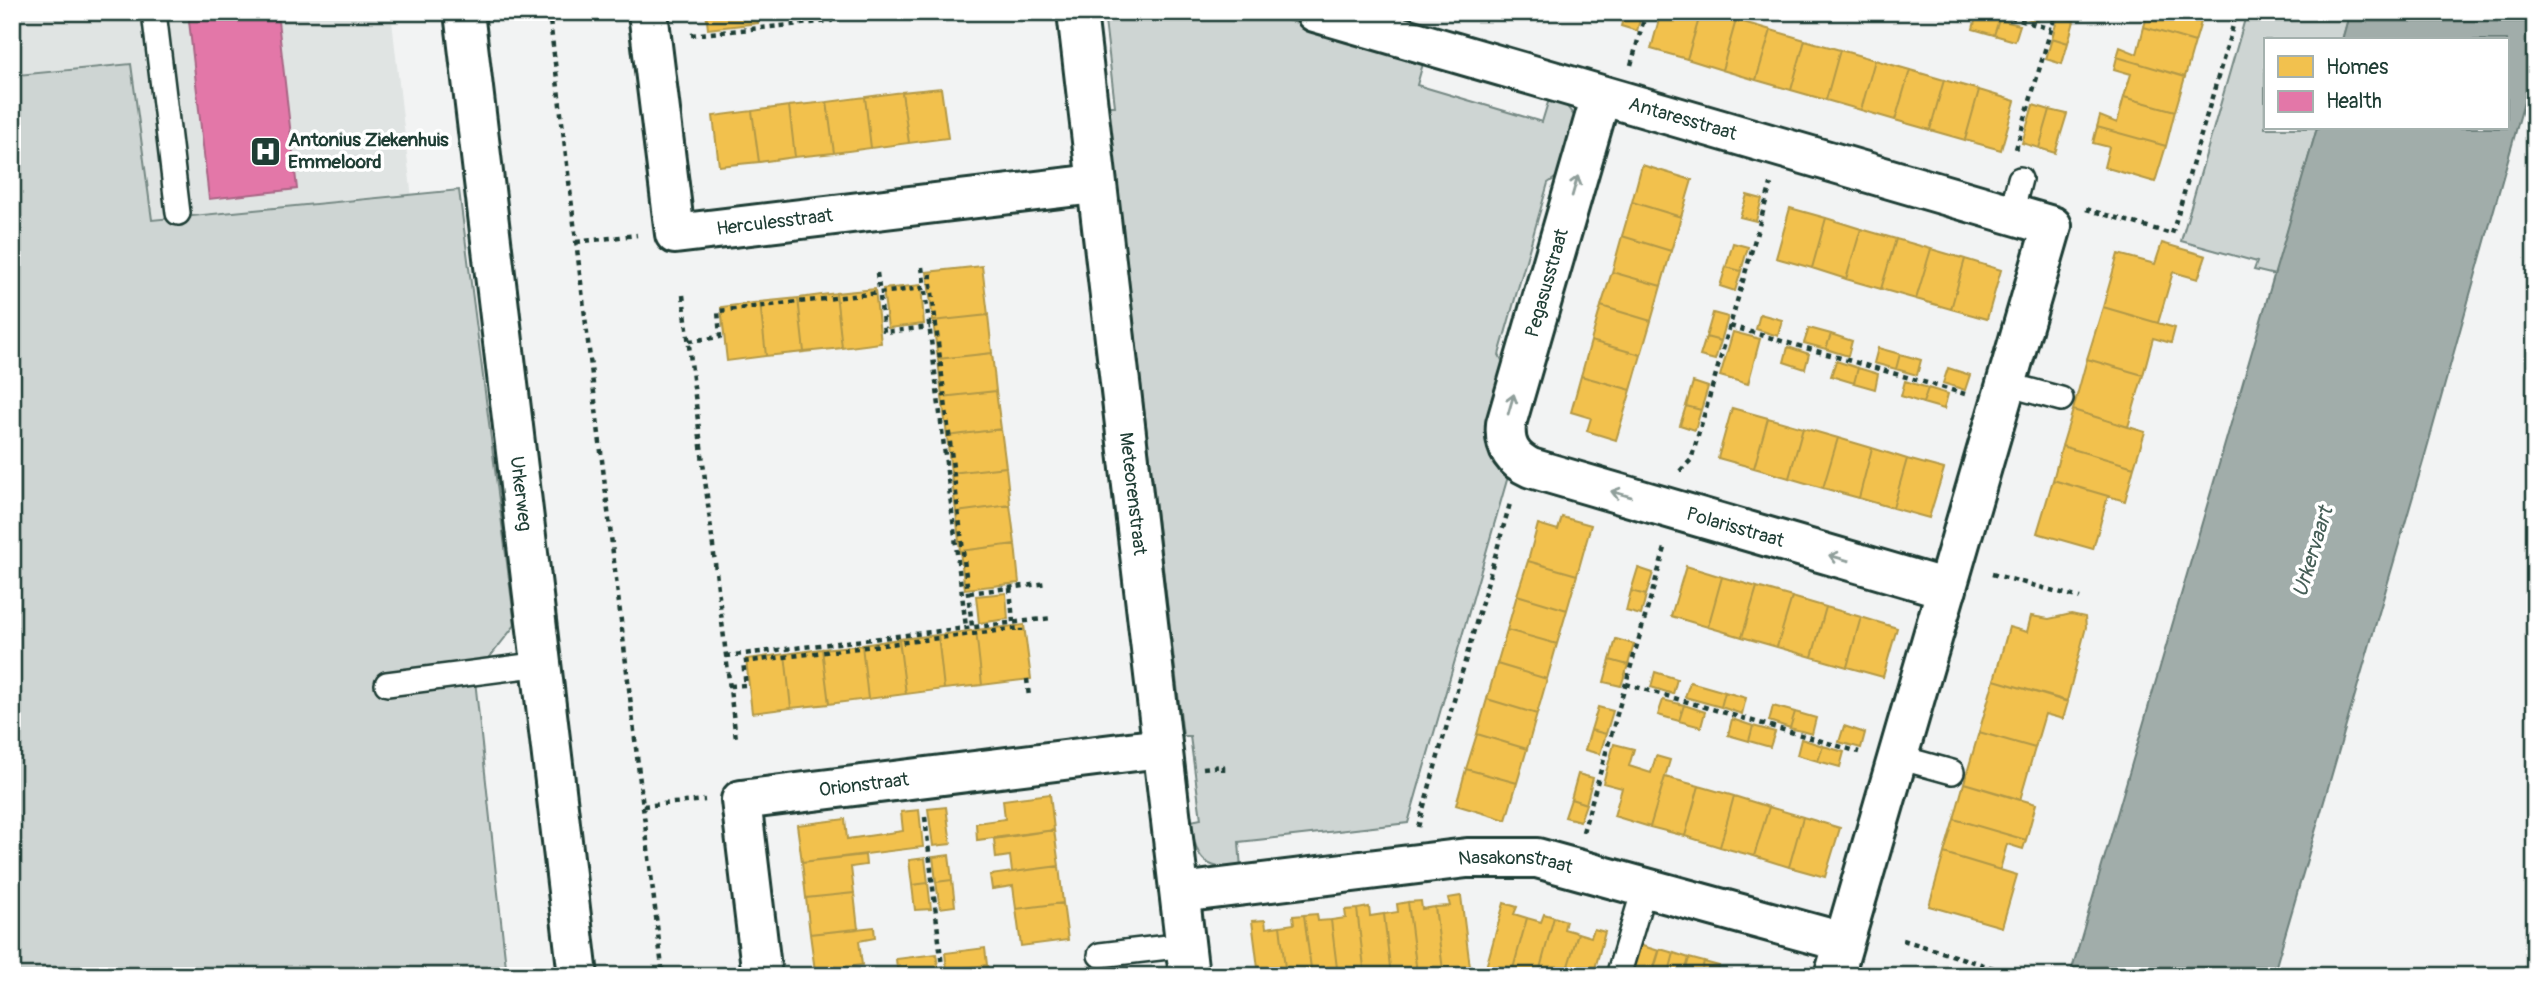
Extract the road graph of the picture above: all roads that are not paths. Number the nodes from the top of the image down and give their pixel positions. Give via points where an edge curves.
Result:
1 (154, 12) edge
2 (464, 12) edge
3 (648, 12) edge
4 (1077, 12) edge
5 (1315, 12) edge
6 (1601, 96) junction
7 (1095, 184) junction
8 (178, 213) dead end
9 (1990, 391) junction
10 (2061, 399) dead end
11 (1519, 480) joint
12 (1947, 589) junction
13 (542, 664) junction
14 (387, 684) dead end
15 (1161, 748) junction
16 (1884, 756) junction
17 (1952, 772) dead end
18 (1645, 886) junction
19 (1180, 893) junction
20 (1094, 954) dead end
21 (1839, 959) edge
22 (1187, 960) edge
23 (578, 976) edge
24 (762, 976) edge
25 (1618, 976) edge

1 - 8 lane
2 - 13 street, Urkerweg
3 - 7 street, Herculesstraat via 675,234
4 - 7 street, Meteorenstraat
5 - 6 street, Antaresstraat
6 - 9 street, Antaresstraat via 2015,185 2067,217
11 -> 6 street, Pegasusstraat via 1507,446 1506,424
7 - 15 street, Meteorenstraat
9 - 10 lane
9 - 12 street
12 -> 11 street, Polarisstraat
12 - 16 street
13 - 14 lane
13 - 23 street, Urkerweg
15 - 19 street, Meteorenstraat
15 - 24 street, Orionstraat via 741,800
16 - 17 lane
16 - 21 street
18 - 19 street, Nasakonstraat via 1544,859 1501,857
18 - 21 street, Nasakonstraat
18 - 25 lane
19 - 22 street, Meteorenstraat
20 - 22 lane

